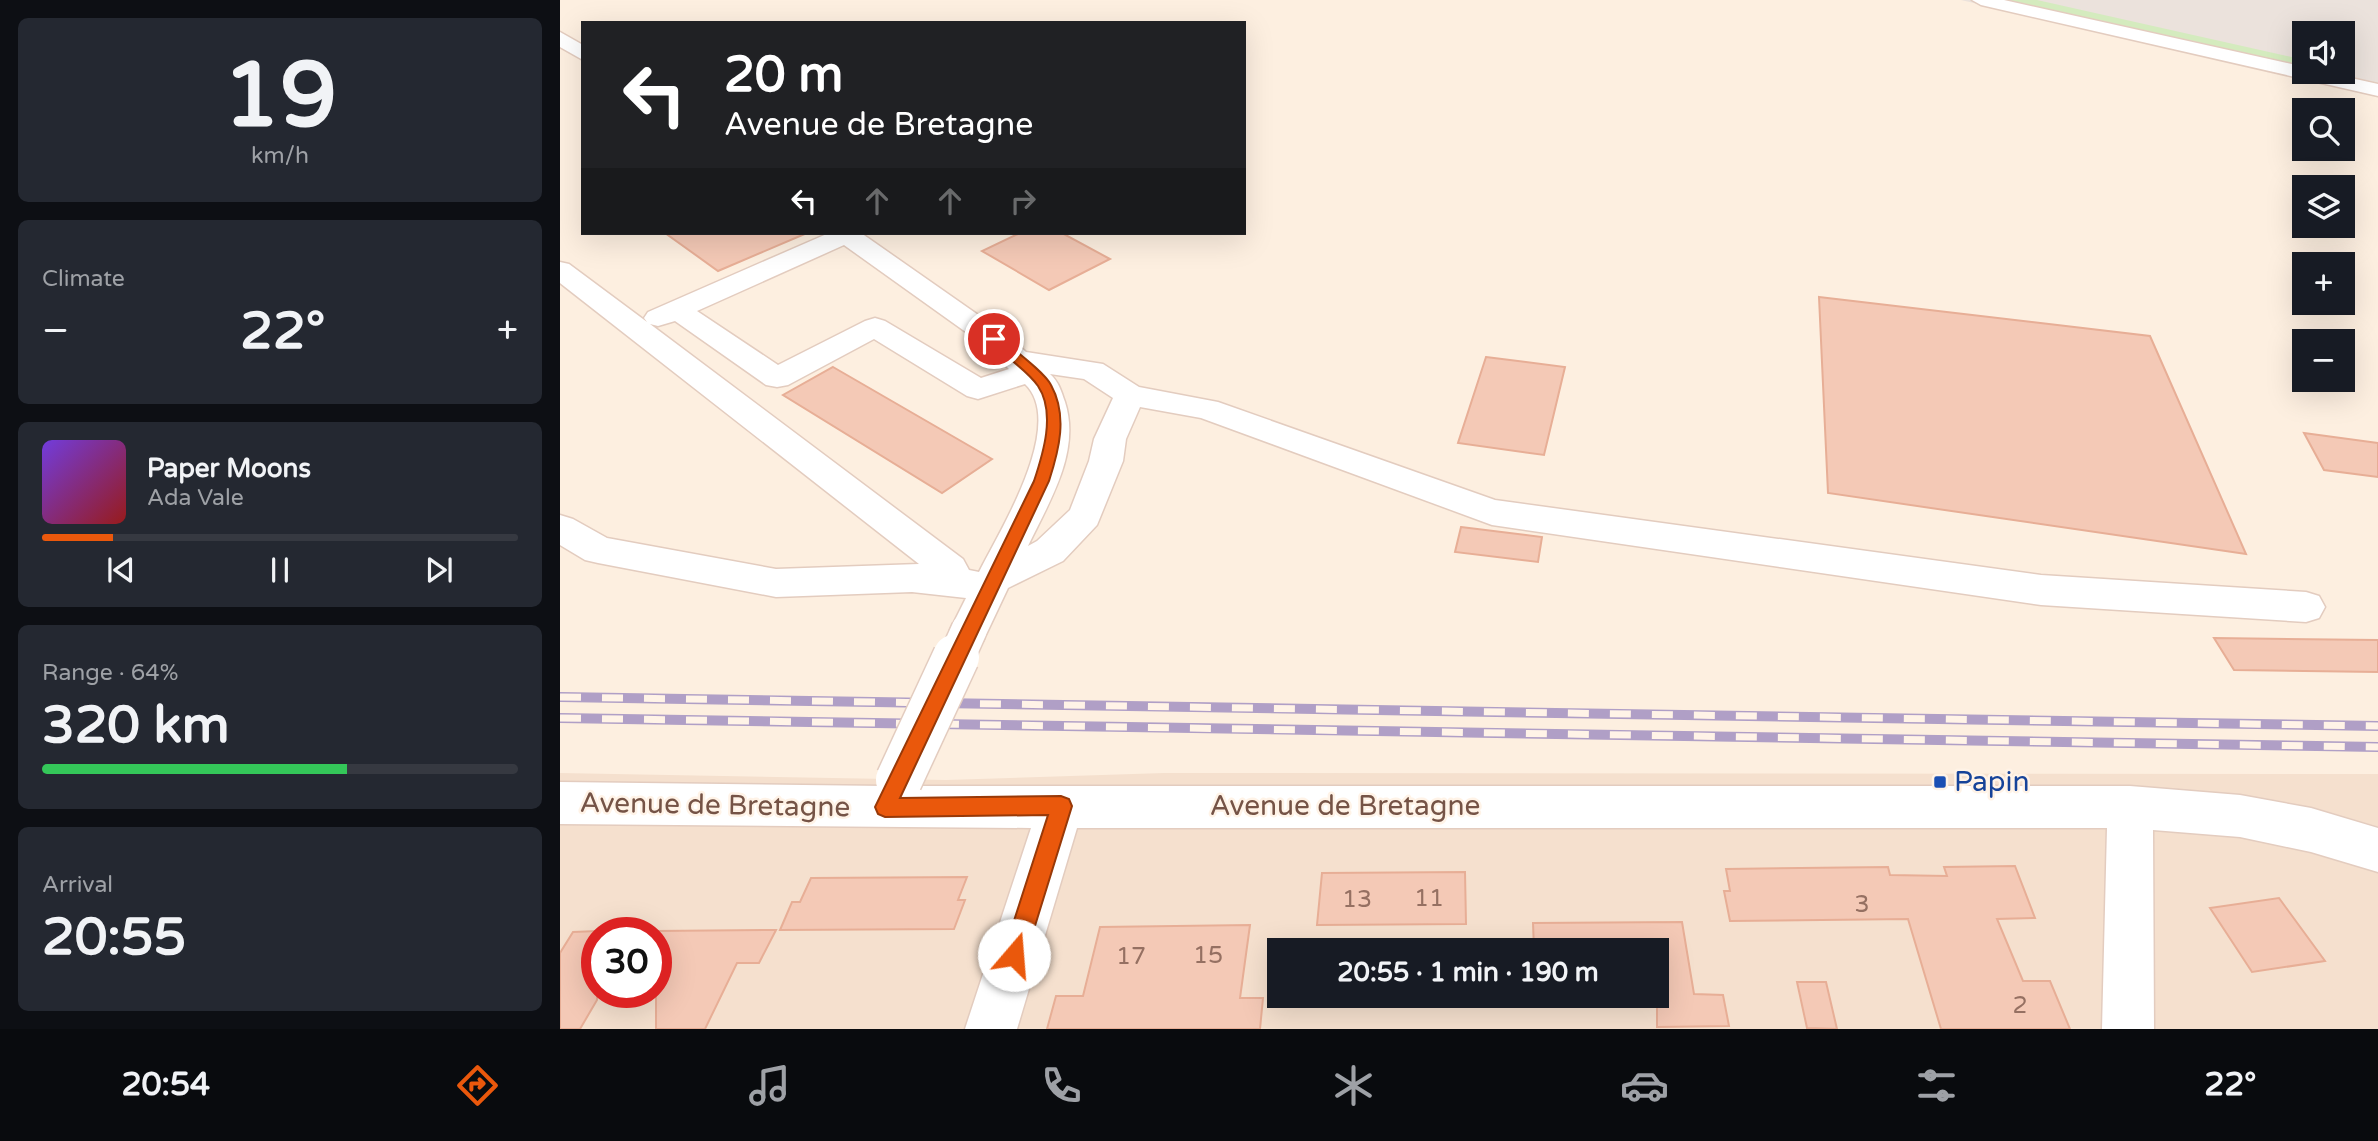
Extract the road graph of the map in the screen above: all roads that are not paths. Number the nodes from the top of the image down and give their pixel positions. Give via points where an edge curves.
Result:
1 (1981, 0) edge
2 (560, 38) edge
3 (581, 53) edge
4 (2378, 90) edge
5 (842, 235) edge
6 (848, 235) edge
7 (560, 270) edge
8 (677, 310) junction
9 (635, 328) junction
10 (1023, 366) junction
11 (1130, 395) junction
12 (560, 528) edge
13 (981, 582) junction
14 (2306, 607) dead end
15 (892, 794) junction
16 (560, 803) edge
17 (1061, 806) junction
18 (2130, 807) junction
19 (2378, 850) edge
20 (991, 1029) edge
21 (2128, 1029) edge

1 - 4 street
2 - 3 street
5 - 8 street
6 - 10 street via 994,339
7 - 9 street
8 - 9 street
8 - 10 street via 777,378 875,327 978,389
9 - 13 street via 950,569
10 - 11 street via 1092,372
10 - 13 street via 1045,385 1054,417 1053,447 1042,481
11 - 13 street via 1085,516 1051,551
11 - 14 street via 1207,409 1492,512 2041,590
12 - 13 street via 598,550 776,583 912,578
13 - 15 street, bridge via 970,630
15 - 16 street, Avenue de Bretagne
15 - 17 street, Avenue de Bretagne
17 - 18 street, Avenue de Bretagne
17 - 20 street
18 - 19 street, Avenue de Bretagne via 2240,816
18 - 21 street

